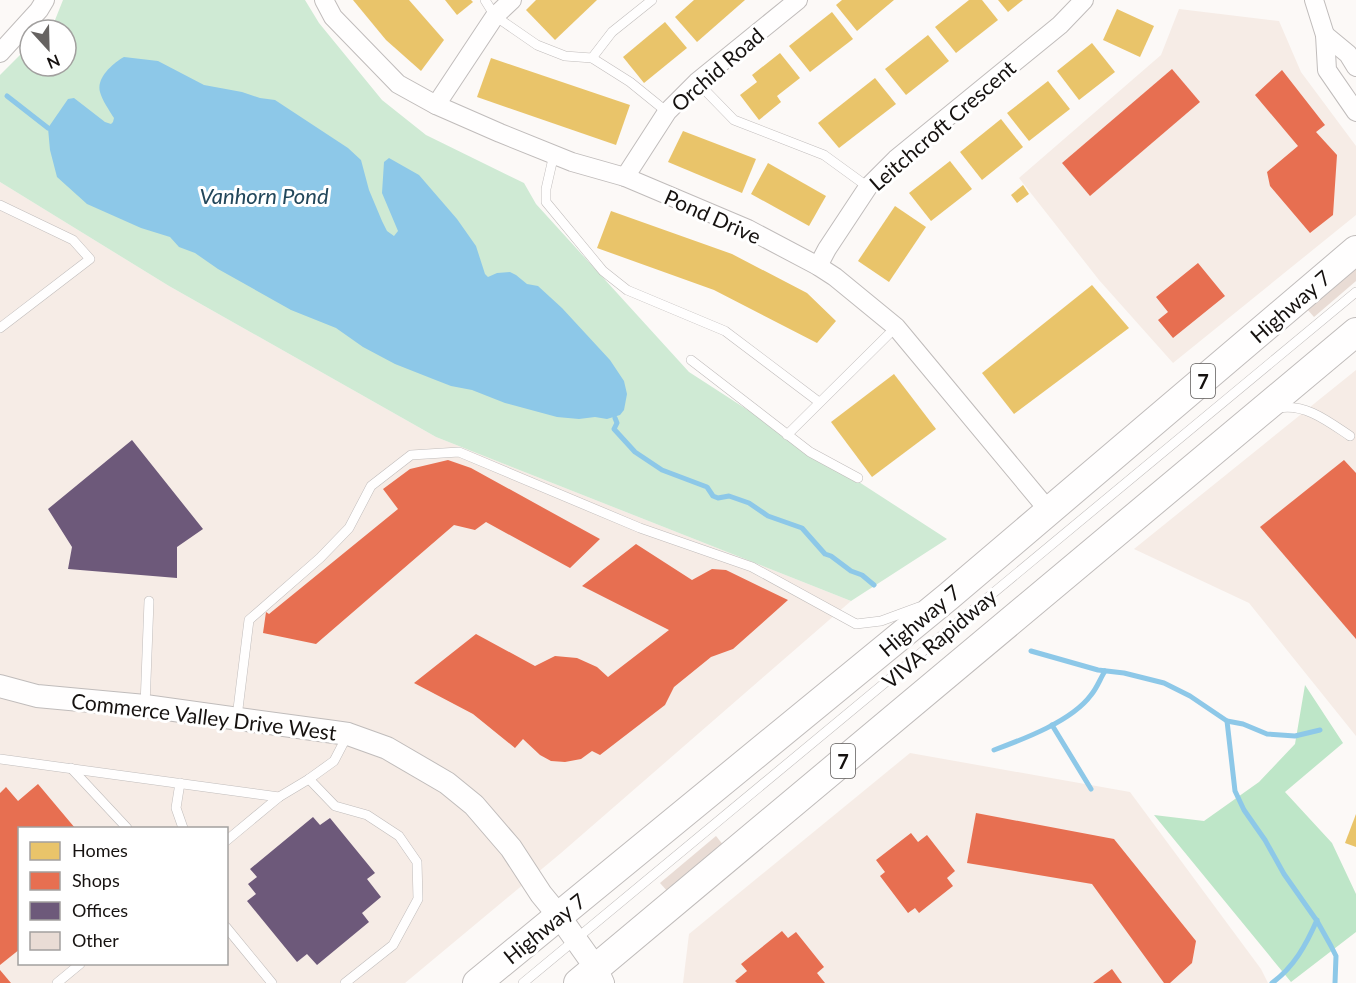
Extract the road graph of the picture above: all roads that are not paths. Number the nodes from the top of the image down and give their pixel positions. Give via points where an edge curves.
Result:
1 (45, 0) edge
2 (324, 0) edge
3 (485, 0) edge
4 (512, 0) edge
5 (652, 0) edge
6 (798, 0) edge
7 (1084, 0) edge
8 (1314, 0) edge
9 (495, 16) junction
10 (1324, 35) junction
11 (0, 53) edge
12 (592, 58) junction
13 (1356, 67) edge
14 (696, 82) junction
15 (436, 105) junction
16 (667, 112) junction
17 (1356, 112) edge
18 (554, 154) junction
19 (625, 177) junction
20 (868, 187) junction
21 (0, 205) edge
22 (1356, 250) edge
23 (818, 266) junction
24 (1356, 292) edge
25 (0, 327) edge
26 (896, 327) junction
27 (1356, 332) edge
28 (691, 360) dead end
29 (819, 402) junction
30 (1258, 411) junction
31 (787, 435) junction
32 (1350, 436) dead end
33 (858, 478) dead end
34 (1049, 511) junction
35 (949, 596) junction
36 (149, 601) dead end
37 (0, 686) edge
38 (145, 706) junction
39 (237, 717) junction
40 (348, 734) junction
41 (0, 759) edge
42 (71, 768) junction
43 (309, 779) junction
44 (180, 783) junction
45 (279, 797) junction
46 (126, 827) edge
47 (183, 827) edge
48 (228, 839) edge
49 (567, 927) junction
50 (228, 929) edge
51 (78, 965) edge
52 (593, 978) edge
53 (57, 983) edge
54 (272, 983) edge
55 (345, 983) edge
56 (477, 983) edge
57 (523, 983) edge

1 - 11 street
2 - 15 street, Pond Drive via 333,17 398,84
3 - 9 lane
4 - 9 street
5 - 12 lane via 612,32
6 - 14 street, Orchid Road
7 - 20 street, Leitchcroft Crescent via 1060,25 896,159
8 - 10 street
9 - 12 lane via 537,45 564,56
9 - 15 street
10 - 13 street via 1348,54
10 - 17 street via 1327,70
12 - 16 lane
14 - 16 street, Orchid Road
14 - 20 lane via 735,120 824,155
15 - 18 street, Pond Drive
16 - 19 street, Orchid Road
18 - 19 street, Pond Drive
18 - 29 lane via 546,202 603,271 627,290 725,331
19 - 23 street, Pond Drive via 748,229
20 - 23 street, Leitchcroft Crescent
21 - 25 lane via 73,240 90,259
22 - 34 main road, Highway 7 / 7
23 - 26 street, Pond Drive
24 - 49 lane, VIVA Rapidway
26 - 29 lane
26 - 34 street, Pond Drive
27 - 30 main road, 7
28 - 31 lane
29 - 31 lane
30 - 32 lane via 1287,406 1319,415
30 - 52 main road, 7
31 - 33 lane
34 - 35 main road, Highway 7 / 7
35 - 39 lane via 881,621 856,624 752,567 640,528 459,452 411,455 371,486 349,528 320,558 249,620
35 - 49 main road, Highway 7 / 7
36 - 38 lane
37 - 38 street, Commerce Valley Drive West via 37,696
38 - 39 street, Commerce Valley Drive West
39 - 40 street, Commerce Valley Drive West
40 - 43 lane via 334,761
40 - 49 street, Commerce Valley Drive West via 414,762 474,804
41 - 42 lane
42 - 44 lane
42 - 46 lane
43 - 45 lane
43 - 55 lane via 335,806 367,815 399,836 417,862 418,899 393,945
44 - 45 lane
44 - 47 lane via 177,808
45 - 48 lane
49 - 52 street, Commerce Valley Drive West
49 - 56 main road, Highway 7 / 7
49 - 57 lane, VIVA Rapidway
50 - 54 lane
51 - 53 lane

